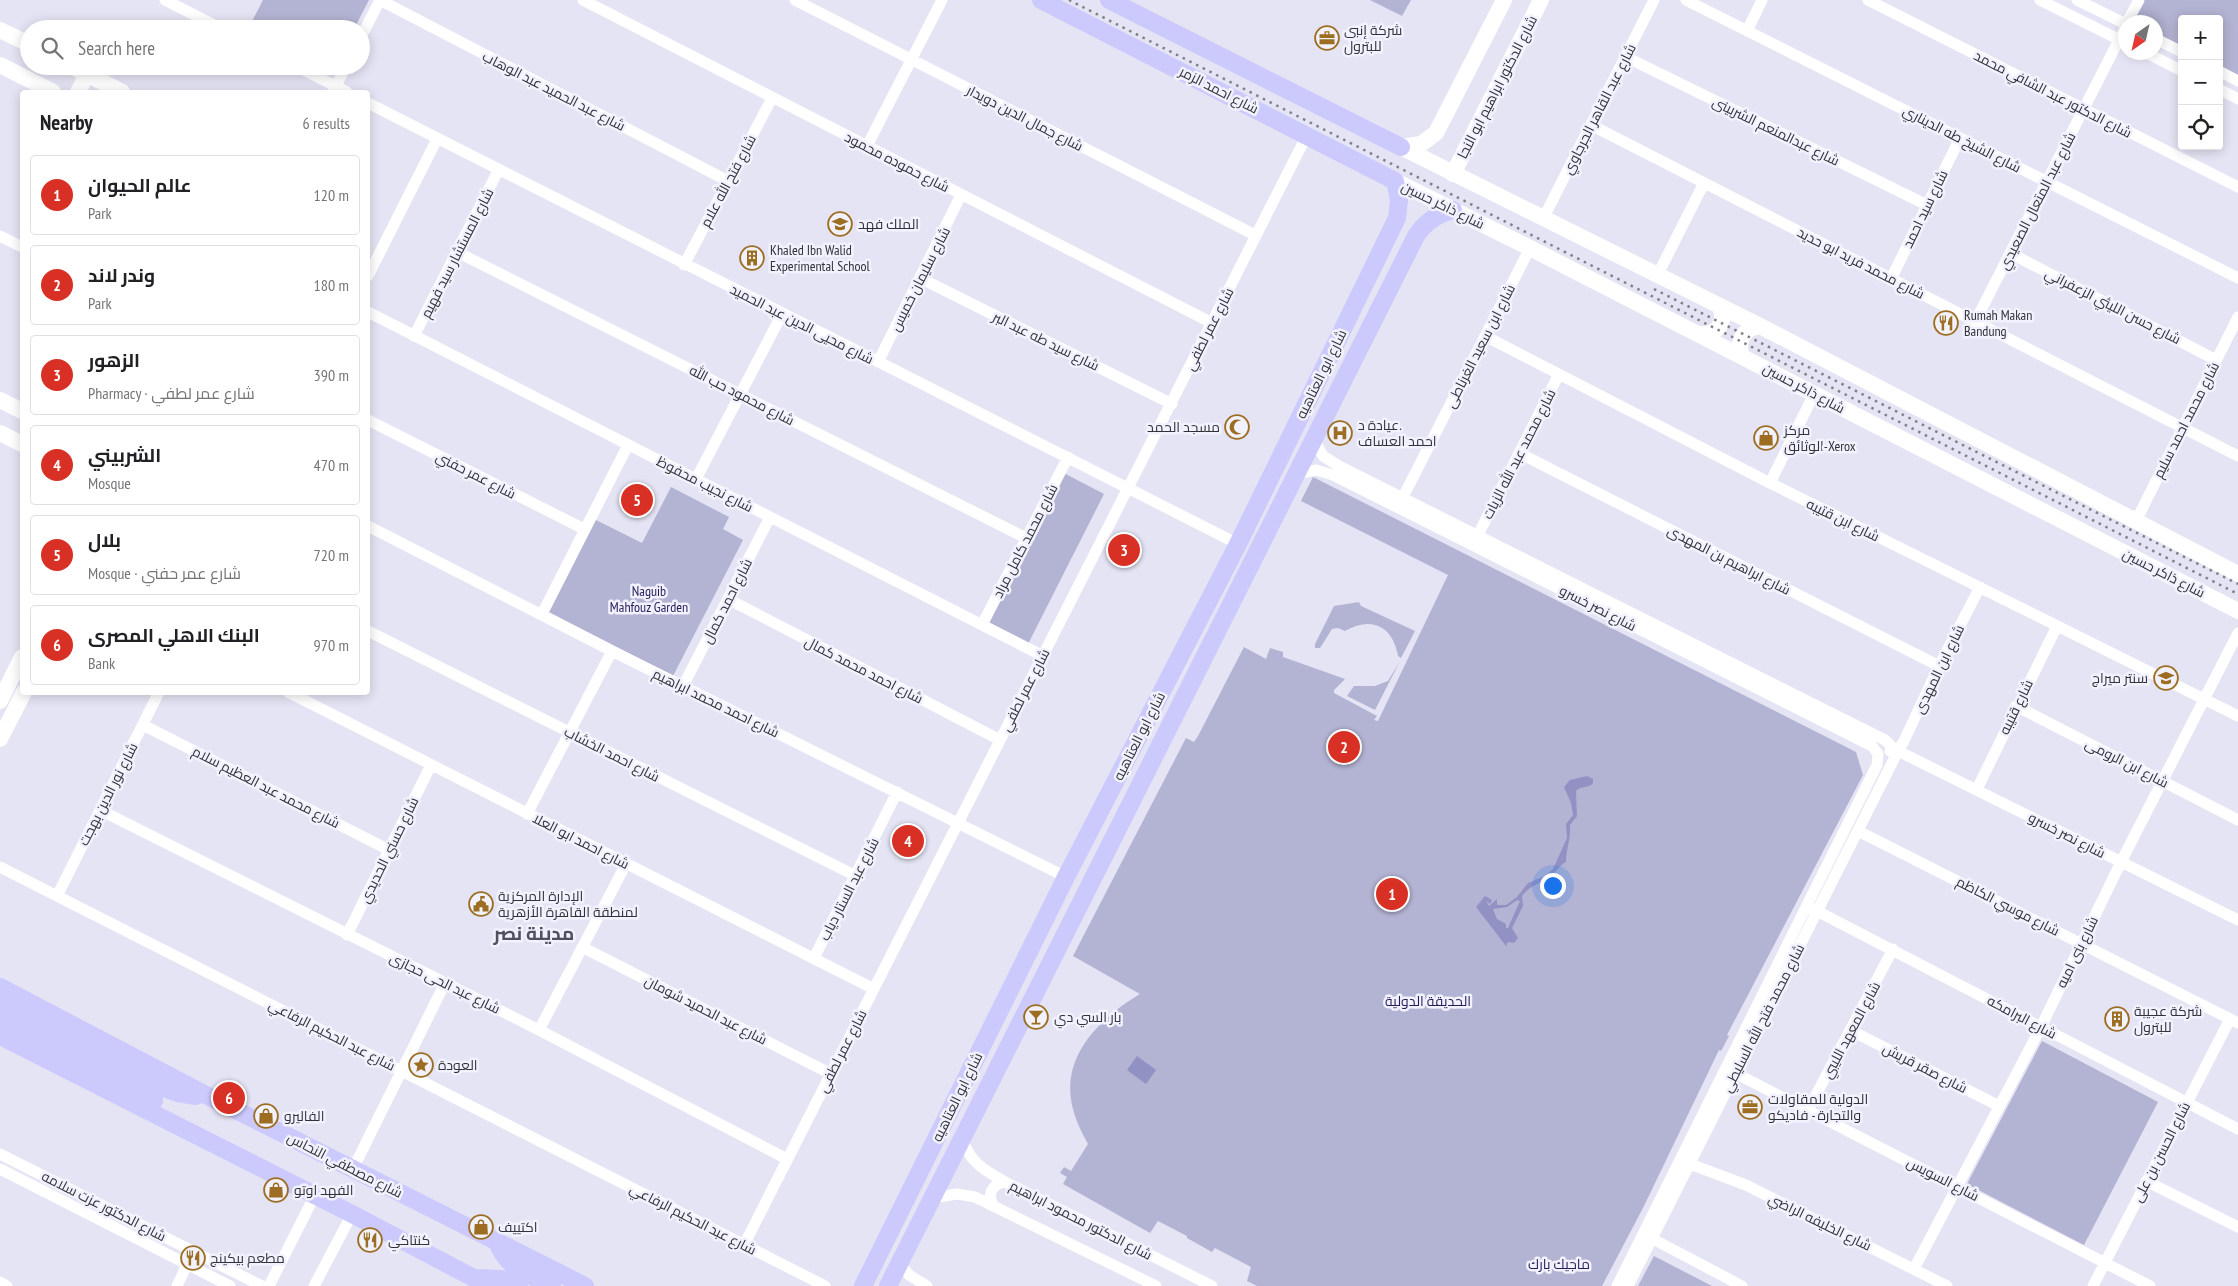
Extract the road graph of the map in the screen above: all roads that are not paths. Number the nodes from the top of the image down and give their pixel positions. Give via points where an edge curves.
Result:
1 (165, 0) edge
2 (380, 0) edge
3 (583, 0) edge
4 (795, 0) edge
5 (942, 0) edge
6 (1041, 0) edge
7 (1109, 0) edge
8 (1504, 0) edge
9 (1541, 0) edge
10 (1654, 0) edge
11 (1686, 0) edge
12 (1762, 0) edge
13 (1868, 0) edge
14 (2040, 0) edge
15 (2077, 0) edge
16 (2139, 0) edge
17 (2131, 15) edge
18 (204, 20) edge
19 (370, 20) edge
20 (2118, 20) edge
21 (0, 30) edge
22 (1747, 31) junction
23 (2118, 39) edge
24 (20, 40) edge
25 (2163, 42) edge
26 (2118, 48) edge
27 (2178, 50) edge
28 (1626, 57) junction
29 (911, 59) junction
30 (2161, 60) edge
31 (0, 66) edge
32 (2178, 69) edge
33 (2223, 73) edge
34 (86, 75) edge
35 (89, 75) edge
36 (311, 75) edge
37 (341, 75) edge
38 (2238, 80) edge
39 (334, 89) edge
40 (49, 90) edge
41 (79, 90) edge
42 (118, 90) edge
43 (2223, 91) edge
44 (772, 98) junction
45 (2238, 99) edge
46 (370, 104) edge
47 (2083, 109) junction
48 (1591, 125) junction
49 (1307, 135) junction
50 (1960, 138) junction
51 (437, 139) junction
52 (867, 146) junction
53 (1401, 147) junction
54 (499, 169) junction
55 (1453, 174) junction
56 (728, 181) junction
57 (1395, 181) junction
58 (2046, 182) junction
59 (1704, 183) junction
60 (2238, 187) edge
61 (962, 195) junction
62 (1927, 205) junction
63 (1453, 210) junction
64 (1543, 219) junction
65 (1396, 224) junction
66 (0, 236) edge
67 (1256, 236) junction
68 (1416, 236) junction
69 (20, 246) edge
70 (1530, 248) junction
71 (457, 252) junction
72 (2010, 253) junction
73 (684, 264) junction
74 (370, 272) edge
75 (1657, 276) junction
76 (920, 278) junction
77 (2238, 278) edge
78 (1891, 279) junction
79 (1720, 307) junction
80 (370, 313) edge
81 (782, 314) junction
82 (2238, 317) edge
83 (1975, 322) junction
84 (1212, 323) junction
85 (1760, 326) junction
86 (1699, 334) junction
87 (414, 336) junction
88 (1485, 336) junction
89 (1742, 356) junction
90 (2216, 360) junction
91 (878, 362) junction
92 (1559, 374) junction
93 (740, 394) junction
94 (1814, 394) junction
95 (0, 400) edge
96 (1172, 404) junction
97 (20, 410) edge
98 (370, 421) edge
99 (2182, 428) junction
100 (0, 433) edge
101 (1313, 438) junction
102 (20, 443) edge
103 (628, 445) junction
104 (1519, 453) junction
105 (2238, 456) edge
106 (1068, 457) junction
107 (1336, 470) junction
108 (1296, 474) junction
109 (696, 479) junction
110 (1770, 484) junction
111 (1128, 488) junction
112 (1404, 497) junction
113 (770, 517) junction
114 (2131, 519) junction
115 (370, 527) edge
116 (584, 529) junction
117 (1478, 535) junction
118 (1026, 538) junction
119 (1238, 544) junction
120 (2238, 574) edge
121 (1980, 587) junction
122 (728, 600) junction
123 (2238, 611) edge
124 (542, 614) junction
125 (982, 625) junction
126 (2056, 626) junction
127 (370, 632) edge
128 (2238, 633) edge
129 (612, 652) junction
130 (1043, 656) junction
131 (20, 661) edge
132 (1939, 666) junction
133 (683, 686) junction
134 (22, 695) edge
135 (158, 695) edge
136 (294, 695) edge
137 (2204, 699) junction
138 (0, 701) edge
139 (2016, 706) junction
140 (2238, 716) edge
141 (143, 725) junction
142 (570, 734) junction
143 (0, 739) edge
144 (1000, 740) junction
145 (1876, 745) junction
146 (1899, 747) junction
147 (431, 765) junction
148 (2162, 781) junction
149 (1977, 789) junction
150 (897, 792) junction
151 (100, 810) junction
152 (527, 814) junction
153 (2238, 820) edge
154 (958, 824) junction
155 (1858, 830) junction
156 (389, 850) junction
157 (2121, 862) junction
158 (626, 864) junction
159 (0, 867) edge
160 (856, 876) junction
161 (1066, 877) junction
162 (57, 896) junction
163 (1805, 905) junction
164 (1817, 911) junction
165 (2238, 920) edge
166 (347, 935) junction
167 (2081, 943) junction
168 (582, 947) junction
169 (1893, 949) junction
170 (814, 958) junction
171 (445, 983) junction
172 (0, 987) edge
173 (874, 989) junction
174 (0, 1003) edge
175 (0, 1019) edge
176 (2234, 1021) edge
177 (2041, 1027) junction
178 (539, 1030) junction
179 (1850, 1030) junction
180 (0, 1036) edge
181 (401, 1070) junction
182 (1735, 1073) junction
183 (831, 1074) junction
184 (206, 1095) junction
185 (2187, 1102) junction
186 (1999, 1106) junction
187 (1808, 1110) junction
188 (2238, 1129) edge
189 (195, 1135) junction
190 (963, 1140) junction
191 (0, 1154) edge
192 (787, 1159) junction
193 (1690, 1164) junction
194 (0, 1169) edge
195 (352, 1169) junction
196 (2146, 1181) junction
197 (1005, 1182) junction
198 (1956, 1186) junction
199 (315, 1195) junction
200 (933, 1198) junction
201 (993, 1205) junction
202 (352, 1214) junction
203 (2238, 1227) edge
204 (1651, 1238) junction
205 (497, 1242) junction
206 (744, 1245) junction
207 (194, 1252) junction
208 (2104, 1262) junction
209 (900, 1263) junction
210 (187, 1264) junction
211 (1914, 1269) junction
212 (0, 1282) edge
213 (482, 1282) edge
214 (1726, 1282) edge
215 (922, 1285) edge
216 (7, 1286) edge
217 (177, 1286) edge
218 (230, 1286) edge
219 (262, 1286) edge
220 (270, 1286) edge
221 (314, 1286) edge
222 (519, 1286) edge
223 (552, 1286) edge
224 (585, 1286) edge
225 (825, 1286) edge
226 (863, 1286) edge
227 (888, 1286) edge
228 (1156, 1286) edge
229 (1212, 1286) edge
230 (1617, 1286) edge
231 (1628, 1286) edge
232 (1742, 1286) edge
233 (1948, 1286) edge
234 (2093, 1286) edge
235 (2150, 1286) edge

1 - 18 street
2 - 19 street
2 - 56 street, شارع عبد الحميد عبد الوهاب
3 - 44 street, شارع حموده محمود
4 - 29 street, شارع جمال الدين دويدار
5 - 29 street
6 - 49 main road, شارع احمد الزمر
7 - 53 main road
8 - 53 main road via 1436,133 1421,144
9 - 55 main road, شارع الدكتور ابراهيم ابو النجا
10 - 28 street, شارع عبد القاهر الجرجاوي
11 - 22 street, شارع الشيخ طه الديناري
12 - 22 street
13 - 47 street, شارع الدكتور عبد الشافي محمد
14 - 23 street
15 - 20 street
16 - 17 street, شارع عبد المتعال الصعيدي
21 - 24 main road
22 - 50 street, شارع الشيخ طه الديناري
25 - 27 street
26 - 47 street, شارع عبد المتعال الصعيدي
28 - 48 street, شارع عبد القاهر الجرجاوي
28 - 62 street, شارع عبدالمنعم الشربينى
29 - 52 street
29 - 67 street, شارع جمال الدين دويدار
30 - 32 street
31 - 40 main road
33 - 38 street
34 - 41 main road
35 - 42 main road
36 - 39 street
37 - 39 street
43 - 45 street
44 - 52 street, شارع حموده محمود
44 - 56 street, شارع فتح الله علام
46 - 51 street, شارع محيى الدين عبد الحميد
47 - 58 street, شارع عبد المتعال الصعيدي
47 - 60 street, شارع الدكتور عبد الشافي محمد
48 - 59 street, شارع محمد فريد ابو حديد
48 - 64 street, شارع عبد القاهر الجرجاوي
49 - 57 main road, شارع احمد الزمر
49 - 67 street, شارع عمر لطفي
50 - 58 street, شارع الشيخ طه الديناري
50 - 62 street, شارع سيد احمد
51 - 54 street, شارع محيى الدين عبد الحميد
51 - 74 street
52 - 61 street, شارع حموده محمود
53 - 55 main road
54 - 71 street, شارع المستشار سيد فهيم
54 - 73 street, شارع محيى الدين عبد الحميد
55 - 64 main road
56 - 73 street, شارع فتح الله علام
57 - 63 main road, شارع ذاكر حسين
57 - 65 main road, شارع ابو العتاهيه via 1398,200
58 - 72 street, شارع عبد المتعال الصعيدي
58 - 77 street, شارع الشيخ طه الديناري
59 - 75 street
59 - 78 street, شارع محمد فريد ابو حديد
61 - 76 street, شارع سليمان خميس
61 - 84 street, شارع حموده محمود
62 - 78 street, شارع سيد احمد
63 - 68 main road, شارع ابو العتاهيه via 1436,216
63 - 70 main road, شارع ذاكر حسين
64 - 75 main road
65 - 68 main road via 1402,220 1409,221 1415,225
65 - 119 main road, شارع ابو العتاهيه
66 - 69 street
67 - 84 street, شارع عمر لطفي
68 - 101 main road, شارع ابو العتاهيه
70 - 86 main road, شارع ذاكر حسين
70 - 88 street, شارع ابن سعيد الغرناطى
71 - 87 street, شارع المستشار سيد فهيم
71 - 93 street, شارع محمود حب الله
72 - 83 street, شارع عبد المتعال الصعيدي
72 - 90 street, شارع حسن الليثي الزعفراني
73 - 81 street, شارع محيى الدين عبد الحميد
75 - 79 main road
76 - 91 street, شارع سليمان خميس
76 - 96 street, شارع سيد طه عبد البر
78 - 83 street, شارع محمد فريد ابو حديد
79 - 85 main road
79 - 86 main road via 1723,316 1719,328 1712,333
80 - 87 street, شارع نجيب محفوظ
81 - 91 street, شارع محيى الدين عبد الحميد
81 - 93 street
82 - 90 street, شارع محمد احمد سليم
83 - 99 street, شارع محمد فريد ابو حديد
84 - 96 street, شارع عمر لطفي
85 - 89 main road via 1743,334 1739,342
85 - 114 main road
86 - 89 main road, شارع ذاكر حسين
87 - 103 street, شارع نجيب محفوظ
88 - 92 street, شارع ابن قتيبه
88 - 112 street, شارع ابن سعيد الغرناطى
89 - 94 main road, شارع ذاكر حسين
90 - 99 street, شارع محمد احمد سليم
91 - 106 street, شارع محيى الدين عبد الحميد
92 - 104 street, شارع محمد عبد الله الزيات
92 - 110 street, شارع ابن قتيبه
93 - 109 street
93 - 118 street, شارع محمود حب الله
94 - 110 street
94 - 123 main road, شارع ذاكر حسين
95 - 97 main road
96 - 111 street, شارع عمر لطفي
98 - 116 street, شارع عمر حفني
99 - 105 street, شارع محمد فريد ابو حديد
99 - 114 street, شارع محمد احمد سليم via 2140,513
100 - 102 main road
101 - 107 street, شارع نصر خسرو
101 - 108 main road, شارع ابو العتاهيه
103 - 109 street, شارع نجيب محفوظ
103 - 116 street
104 - 117 street, شارع محمد عبد الله الزيات
104 - 132 street, شارع ابراهيم بن المهدى
106 - 111 street, شارع محيى الدين عبد الحميد
106 - 118 street, شارع محمد كامل مراد
107 - 108 street, شارع نصر خسرو
107 - 112 street, شارع نصر خسرو
107 - 145 street, شارع نصر خسرو
108 - 190 main road, شارع ابو العتاهيه
109 - 113 street, شارع نجيب محفوظ
110 - 121 street, شارع ابن قتيبه
111 - 119 street, شارع محيى الدين عبد الحميد
111 - 130 street, شارع عمر لطفي
112 - 117 street, شارع نصر خسرو
113 - 122 street, شارع احمد كمال
113 - 125 street, شارع نجيب محفوظ
114 - 120 main road
115 - 124 street, شارع احمد محمد ابراهيم
116 - 124 street
117 - 145 street, شارع نصر خسرو
118 - 125 street, شارع محمد كامل مراد
119 - 161 main road, شارع ابو العتاهيه
121 - 126 street, شارع ابن قتيبه
121 - 132 street, شارع ابن المهدى
122 - 133 street, شارع احمد كمال
122 - 144 street, شارع احمد محمد كمال
124 - 129 street, شارع احمد محمد ابراهيم
125 - 130 street, شارع نجيب محفوظ
126 - 137 street, شارع ابن قتيبه
126 - 139 street, شارع قتيبه
127 - 142 street, شارع احمد الخشاب
128 - 137 street, شارع بنى اميه
129 - 133 street, شارع احمد محمد ابراهيم
129 - 142 street
130 - 144 street, شارع عمر لطفي
131 - 138 main road
132 - 146 street, شارع ابن المهدى
133 - 150 street, شارع احمد محمد ابراهيم
134 - 143 main road
135 - 141 street, شارع نور الدين بهجت
136 - 147 street, شارع احمد ابو العلا
137 - 140 street, شارع ابن قتيبه
137 - 148 street, شارع بنى اميه
139 - 148 street, شارع ابن الرومى
139 - 149 street, شارع قتيبه
141 - 151 street, شارع نور الدين بهجت
141 - 156 street, شارع محمد عبد العظيم سلام
142 - 152 street
142 - 160 street, شارع احمد الخشاب
144 - 154 street, شارع عمر لطفي
145 - 146 street
145 - 146 street, شارع نصر خسرو via 1889,742
145 - 163 street, شارع محمد فتح الله السليطي via 1877,765
146 - 149 street, شارع نصر خسرو via 1908,756
146 - 155 street, شارع محمد فتح الله السليطي
147 - 152 street, شارع احمد ابو العلا
147 - 156 street, شارع حسني الحديدي
148 - 153 street, شارع ابن الرومى
148 - 157 street, شارع بنى اميه
149 - 157 street, شارع نصر خسرو
150 - 154 street, شارع احمد محمد ابراهيم
150 - 160 street, شارع عبد الستار دياب
151 - 162 street, شارع نور الدين بهجت
151 - 166 street, شارع عبد الحى حجازى
152 - 158 street, شارع احمد ابو العلا
154 - 161 street, شارع احمد محمد ابراهيم
154 - 173 street, شارع عمر لطفي
155 - 164 street, شارع محمد فتح الله السليطي
155 - 167 street, شارع موسي الكاظم
156 - 166 street, شارع حسني الحديدي
157 - 165 street, شارع نصر خسرو
157 - 167 street, شارع بنى اميه
158 - 168 street
158 - 170 street, شارع احمد ابو العلا
159 - 162 street, شارع عبد الحكيم الرفاعي
160 - 170 street, شارع عبد الستار دياب
161 - 226 main road, شارع ابو العتاهيه
162 - 181 street, شارع عبد الحكيم الرفاعي
163 - 164 street, شارع البرامكه
163 - 230 street, شارع محمد فتح الله السليطي
164 - 169 street, شارع البرامكه
164 - 182 street, شارع محمد فتح الله السليطي
166 - 171 street, شارع عبد الحى حجازى
167 - 176 street, شارع موسي الكاظم
167 - 177 street, شارع بنى اميه
168 - 178 street
168 - 183 street, شارع عبد الحميد شومان
169 - 177 street, شارع البرامكه
169 - 179 street, شارع المعهد الليبي
170 - 173 street, شارع احمد ابو العلا
171 - 178 street, شارع عبد الحى حجازى
171 - 181 street
172 - 184 main road, شارع مصطفي النحاس
173 - 183 street, شارع عمر لطفي
174 - 184 main road via 156,1084 191,1096
175 - 189 main road via 160,1104 187,1123
176 - 185 street, شارع الحسن بن على
177 - 185 street, شارع البرامكه
177 - 186 street, شارع بنى اميه
178 - 192 street, شارع عبد الحى حجازى
179 - 186 street, شارع صقر قريش
179 - 187 street, شارع المعهد الليبي
180 - 189 main road
181 - 195 street
181 - 206 street, شارع عبد الحكيم الرفاعي
182 - 187 street, شارع السويس
182 - 193 street, شارع محمد فتح الله السليطي
183 - 192 street, شارع عمر لطفي
184 - 195 main road, شارع مصطفي النحاس
185 - 188 street, شارع البرامكه
185 - 196 street, شارع الحسن بن على
186 - 198 street, شارع بنى اميه
187 - 198 street, شارع السويس
189 - 199 main road
190 - 197 street, شارع الدكتور محمود ابراهيم via 976,1164
190 - 200 main road, شارع ابو العتاهيه
191 - 207 street, شارع الدكتور عزت سلامه
192 - 206 street, شارع عمر لطفي
193 - 204 street, شارع محمد فتح الله السليطي
193 - 211 street, شارع الخليفه الراضي via 1746,1185
194 - 210 street, شارع الدكتور عزت سلامه
195 - 205 main road, شارع مصطفي النحاس
196 - 203 street
196 - 208 street, شارع الحسن بن على
197 - 201 street via 992,1188
197 - 229 street, شارع الدكتور محمود ابراهيم
198 - 208 street, شارع السويس
198 - 211 street, شارع بنى اميه
199 - 202 main road
199 - 220 street
200 - 201 street, شارع الدكتور محمود ابراهيم via 965,1194
200 - 209 main road, شارع ابو العتاهيه
201 - 228 street, شارع الدكتور محمود ابراهيم
202 - 213 main road
202 - 221 street
204 - 214 street
204 - 231 street, شارع محمد فتح الله السليطي
205 - 223 main road via 513,1266
205 - 224 main road, شارع مصطفي النحاس
206 - 225 street, شارع عبد الحكيم الرفاعي
207 - 210 street
207 - 219 street, شارع الدكتور عزت سلامه
208 - 234 street, شارع الحسن بن على
208 - 235 street, شارع السويس
209 - 215 street
209 - 227 main road, شارع ابو العتاهيه
210 - 217 street
210 - 218 street, شارع الدكتور عزت سلامه
211 - 233 street, شارع الخليفه الراضي
212 - 216 street
213 - 222 main road via 501,1279
214 - 232 street

